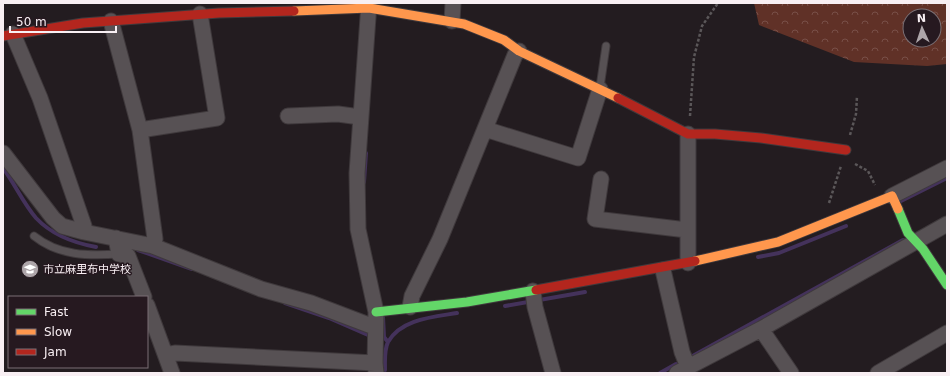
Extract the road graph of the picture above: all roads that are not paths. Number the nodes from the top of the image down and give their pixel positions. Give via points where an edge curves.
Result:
1 (453, 3) edge
2 (369, 6) edge
3 (200, 14) junction
4 (111, 21) junction
5 (452, 21) junction
6 (8, 35) edge
7 (606, 46) dead end
8 (519, 51) junction
9 (600, 89) junction
10 (288, 116) dead end
11 (360, 117) junction
12 (485, 129) junction
13 (140, 130) junction
14 (688, 134) junction
15 (846, 150) dead end
16 (3, 153) edge
17 (947, 168) edge
18 (601, 179) dead end
19 (889, 198) junction
20 (947, 224) edge
21 (687, 230) junction
22 (84, 232) junction
23 (34, 236) dead end
24 (116, 238) junction
25 (916, 241) junction
26 (153, 246) junction
27 (119, 254) junction
28 (688, 263) junction
29 (664, 274) junction
30 (947, 285) edge
31 (144, 296) edge
32 (534, 298) junction
33 (410, 307) junction
34 (148, 308) edge
35 (380, 311) junction
36 (374, 327) junction
37 (761, 328) junction
38 (947, 333) edge
39 (166, 355) junction
40 (376, 368) edge
41 (682, 370) edge
42 (172, 373) edge
43 (553, 373) edge
44 (791, 373) edge
45 (878, 373) edge

1 - 5 street
2 - 3 street
2 - 5 street
2 - 11 street
3 - 4 street
3 - 13 street via 216,118
4 - 6 street
4 - 13 street
5 - 8 street via 504,40
6 - 22 street via 84,226
7 - 9 lane
8 - 9 street
8 - 12 street via 515,55
9 - 12 street via 578,158
9 - 14 street
10 - 11 street via 338,114
11 - 35 street via 358,229
12 - 33 street via 440,239 412,296
13 - 26 street via 156,239
14 - 15 street via 761,138
14 - 21 street
16 - 22 street via 53,218 62,226
17 - 19 street
18 - 21 street via 595,219
19 - 25 street via 899,211 908,233
19 - 28 street via 778,242
20 - 25 street
21 - 28 street
22 - 24 street
23 - 27 lane via 46,246 90,256
24 - 26 street
24 - 27 street
25 - 30 street
25 - 37 street
26 - 36 street via 260,289 311,303
27 - 31 street via 128,256
28 - 29 street
29 - 32 street
29 - 41 street via 682,352
32 - 33 street
32 - 43 street
33 - 35 street
34 - 39 street
35 - 36 street
36 - 40 street
37 - 41 street
37 - 44 street
38 - 45 street
39 - 40 street via 175,353
39 - 42 street

